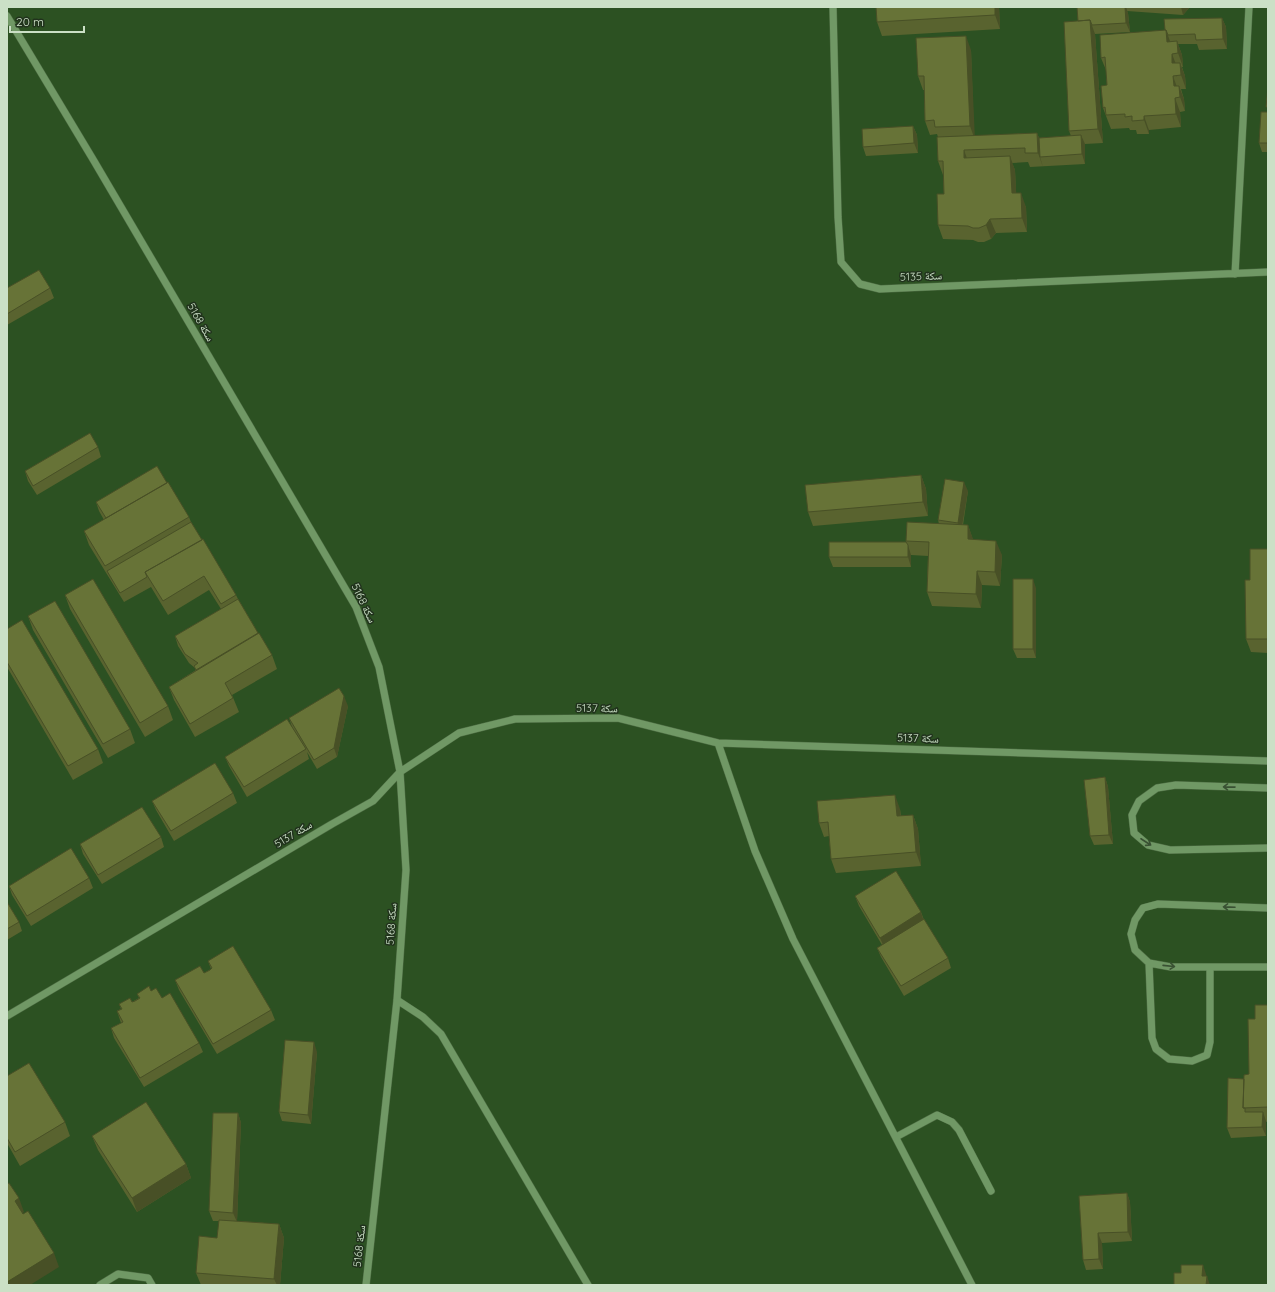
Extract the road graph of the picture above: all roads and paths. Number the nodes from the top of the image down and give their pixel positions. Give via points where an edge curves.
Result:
1 (833, 7) edge
2 (1249, 7) edge
3 (7, 16) edge
4 (1268, 272) edge
5 (1235, 274) junction
6 (718, 743) junction
7 (1268, 761) edge
8 (400, 772) junction
9 (1268, 788) edge
10 (1268, 848) edge
11 (1268, 908) edge
12 (1149, 963) junction
13 (1210, 967) junction
14 (1268, 967) edge
15 (397, 1000) junction
16 (7, 1016) edge
17 (896, 1137) junction
18 (991, 1191) dead end
19 (100, 1285) edge
20 (152, 1285) edge
21 (366, 1285) edge
22 (588, 1285) edge
23 (972, 1285) edge

1 - 5 street, سكة 5135 via 841,262 860,284 880,289
2 - 5 street
3 - 8 street, سكة 5168 via 356,606 379,667
4 - 5 street, سكة 5135
6 - 7 street, سكة 5137
6 - 8 street, سكة 5137 via 618,718 515,719 459,733
6 - 17 street via 755,851 793,939
8 - 15 street, سكة 5168 via 406,870
8 - 16 street, سكة 5137 via 373,800
9 -> 10 street via 1157,788 1138,801 1132,816 1134,833 1148,845 1170,850
11 -> 12 street via 1158,904 1143,908 1135,920 1131,934 1135,950
12 -> 13 street via 1171,967
12 - 13 street via 1152,1038 1156,1049 1169,1059 1192,1061 1207,1055 1210,1042
13 - 14 street
15 - 21 street, سكة 5168
15 - 22 street via 423,1017 441,1034
17 - 18 street via 937,1116 952,1122 959,1130
17 - 23 street
19 - 20 street via 118,1274 148,1278

